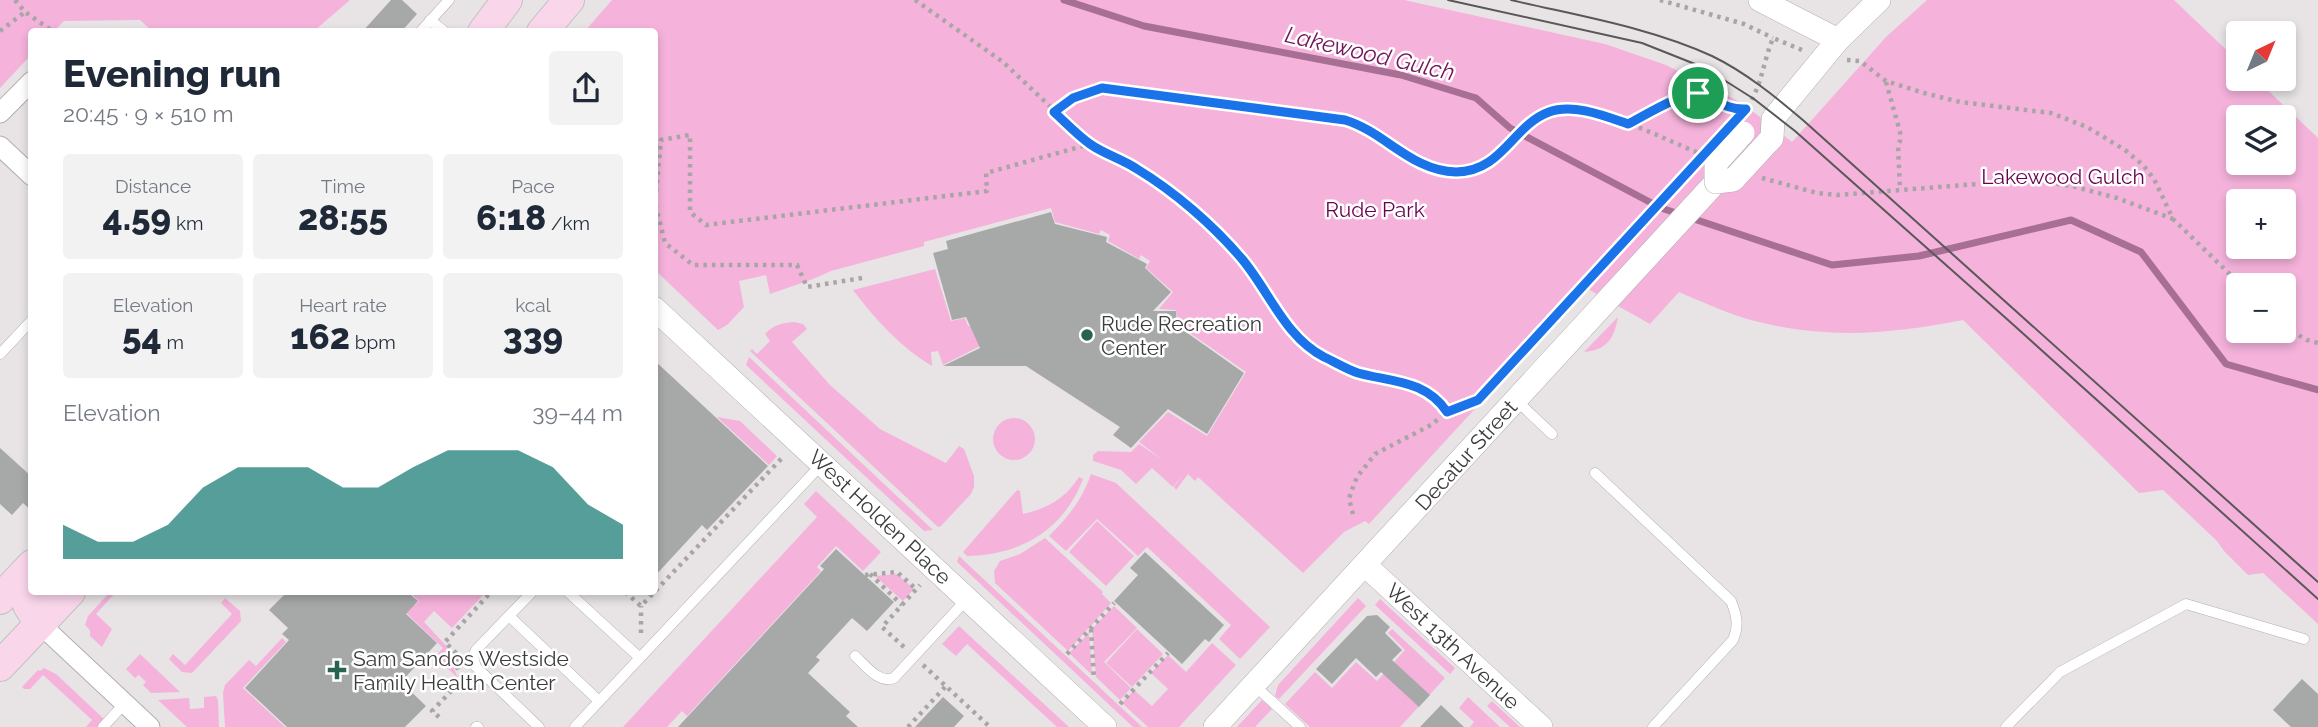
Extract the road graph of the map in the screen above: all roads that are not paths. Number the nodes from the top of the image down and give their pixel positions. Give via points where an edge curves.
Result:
1 (449, 0) edge
2 (507, 0) edge
3 (569, 0) edge
4 (1760, 0) edge
5 (1879, 0) edge
6 (430, 20) junction
7 (423, 28) edge
8 (440, 28) edge
9 (486, 28) edge
10 (545, 28) edge
11 (1838, 40) junction
12 (28, 85) edge
13 (0, 113) edge
14 (1773, 119) junction
15 (0, 146) edge
16 (28, 172) edge
17 (1716, 182) junction
18 (658, 312) edge
19 (28, 324) edge
20 (0, 354) edge
21 (1516, 400) junction
22 (1552, 434) dead end
23 (822, 464) junction
24 (1594, 473) dead end
25 (1365, 565) junction
26 (28, 569) edge
27 (30, 595) edge
28 (67, 595) edge
29 (529, 595) edge
30 (571, 595) edge
31 (967, 598) junction
32 (0, 599) edge
33 (509, 616) junction
34 (40, 624) junction
35 (2304, 639) dead end
36 (855, 656) dead end
37 (640, 658) junction
38 (0, 666) edge
39 (1254, 684) junction
40 (599, 701) junction
41 (125, 703) junction
42 (140, 724) edge
43 (103, 727) edge
44 (539, 727) edge
45 (575, 727) edge
46 (1105, 727) edge
47 (1214, 727) edge
48 (1300, 727) edge
49 (1541, 727) edge
50 (1653, 727) edge
51 (2006, 727) edge

1 - 6 lane
2 - 9 main road
3 - 10 main road
4 - 11 street
5 - 11 street, Decatur Street
6 - 7 lane
6 - 8 lane
11 - 14 street, Decatur Street
12 - 13 street
14 - 17 street, Decatur Street, bridge via 1772,138 1733,180
14 - 17 street, Decatur Street, bridge via 1741,126 1716,163
15 - 16 street
17 - 21 street, Decatur Street
18 - 23 street, West Holden Place
19 - 20 lane
21 - 22 lane
21 - 25 street, Decatur Street
23 - 31 street, West Holden Place
23 - 37 lane
24 - 50 lane via 1731,601 1737,617 1733,640
25 - 39 street, Decatur Street
25 - 49 street, West 13th Avenue
26 - 32 main road
27 - 34 main road via 28,605
28 - 34 main road
29 - 33 lane
30 - 37 lane
31 - 36 lane via 894,678 880,678
31 - 46 street, West Holden Place
33 - 40 lane
33 - 44 lane via 476,650 474,662
34 - 38 main road
34 - 41 street
35 - 51 lane via 2186,604 2060,673
37 - 40 lane
39 - 47 street, Decatur Street
39 - 48 lane
40 - 45 lane
41 - 42 street
41 - 43 lane

